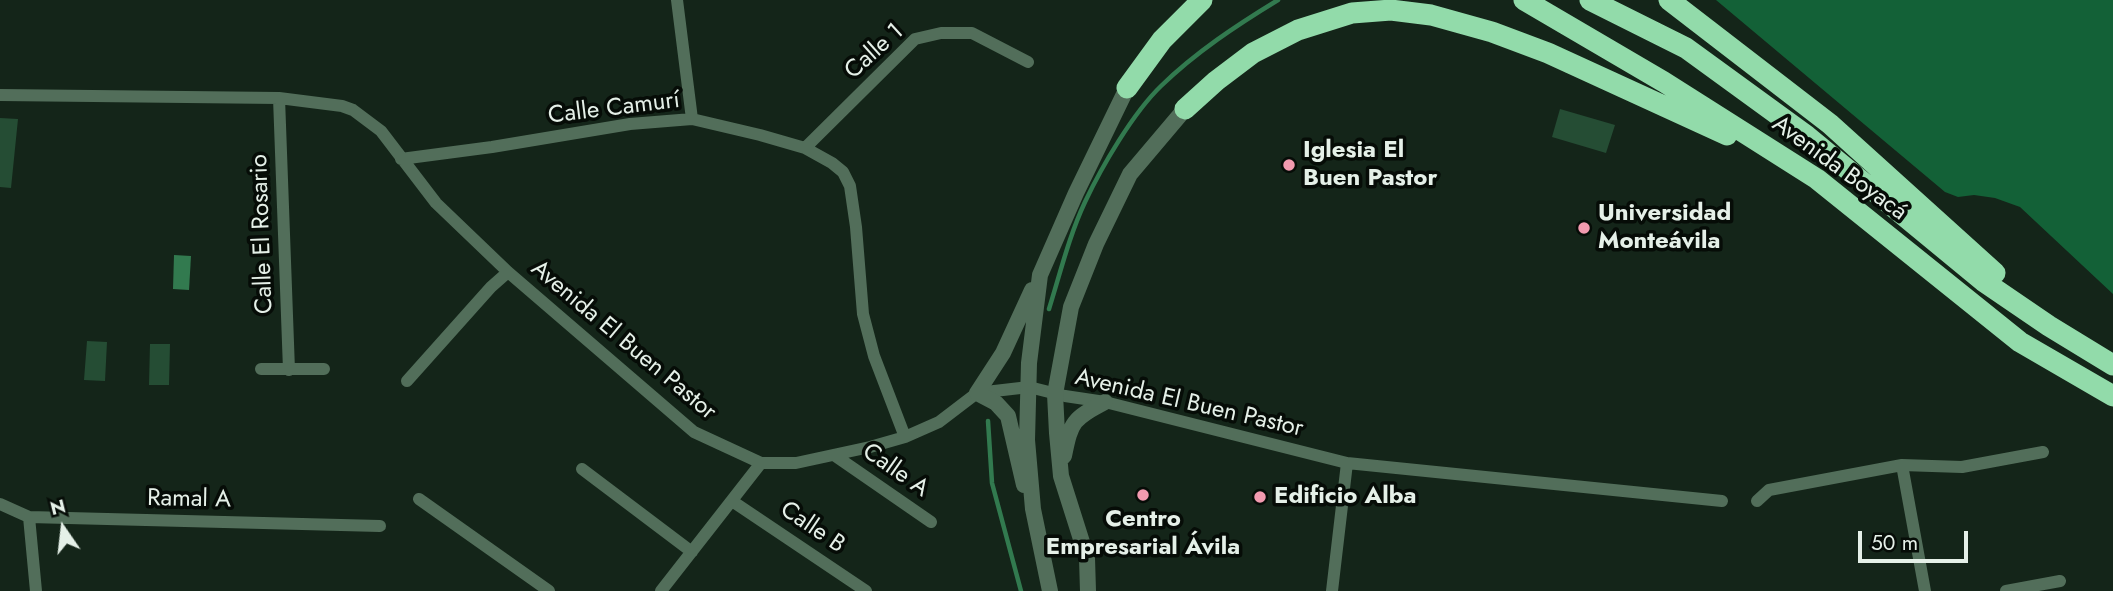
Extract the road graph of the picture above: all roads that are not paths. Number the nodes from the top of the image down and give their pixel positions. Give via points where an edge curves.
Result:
1 (677, 0) edge
2 (1202, 0) edge
3 (1524, 0) edge
4 (1590, 0) edge
5 (1669, 0) edge
6 (1028, 62) dead end
7 (1127, 88) joint
8 (0, 95) edge
9 (279, 98) junction
10 (1185, 109) joint
11 (692, 119) junction
12 (804, 148) junction
13 (401, 159) junction
14 (1817, 179) junction
15 (508, 272) junction
16 (1040, 275) junction
17 (2049, 326) junction
18 (2113, 365) edge
19 (261, 369) dead end
20 (324, 369) dead end
21 (289, 370) junction
22 (407, 381) dead end
23 (1029, 387) junction
24 (977, 393) junction
25 (1055, 394) junction
26 (2113, 396) edge
27 (1105, 402) junction
28 (905, 437) junction
29 (2043, 452) dead end
30 (834, 455) junction
31 (761, 463) junction
32 (1347, 463) junction
33 (1902, 465) junction
34 (582, 469) dead end
35 (1061, 476) junction
36 (419, 499) dead end
37 (732, 501) junction
38 (1722, 501) dead end
39 (1757, 501) dead end
40 (0, 504) edge
41 (1033, 509) junction
42 (29, 517) junction
43 (931, 522) dead end
44 (380, 526) dead end
45 (692, 552) junction
46 (2060, 581) dead end
47 (36, 591) edge
48 (549, 591) edge
49 (661, 591) edge
50 (866, 591) edge
51 (1050, 591) edge
52 (1088, 591) edge
53 (1332, 591) edge
54 (1925, 591) edge
55 (2006, 591) edge

1 - 11 street
2 - 7 highway via 1162,40
3 - 14 highway, Avenida Boyacá
4 - 17 highway, Avenida Boyacá via 1686,48 1807,136 1983,281
5 - 17 highway via 1830,124
6 - 12 street, Calle 1 via 972,33 941,33 915,40
7 - 16 street
8 - 9 street, Avenida El Buen Pastor
9 - 13 street, Avenida El Buen Pastor via 353,110 381,131
9 - 21 street, Calle El Rosario
10 - 14 highway via 1253,52 1298,30 1352,13 1391,10 1431,15 1548,53
10 - 25 street via 1130,174 1096,244 1071,307
11 - 12 street, Calle Camurí
11 - 13 street, Calle Camurí
12 - 28 street, Calle Camurí via 843,172 850,186 863,314
13 - 15 street, Avenida El Buen Pastor via 436,203
14 - 26 highway, Avenida Boyacá via 2020,342
15 - 22 street
15 - 31 street, Avenida El Buen Pastor via 694,432
16 - 23 street
16 - 24 street via 1003,353
17 - 18 highway, Avenida Boyacá
19 - 21 street
20 - 21 street
23 - 24 street, Avenida El Buen Pastor
23 - 25 street, Avenida El Buen Pastor
23 - 41 street via 1027,440
24 - 28 street, Avenida El Buen Pastor via 939,422
24 - 41 street via 996,403 1007,416
25 - 27 street, Avenida El Buen Pastor
25 - 35 street
27 - 32 street, Avenida El Buen Pastor
27 - 35 street via 1074,423
28 - 30 street, Avenida El Buen Pastor
29 - 33 street via 1962,467
30 - 31 street, Avenida El Buen Pastor via 796,463
30 - 43 street, Calle A
31 - 37 street
32 - 38 street, Avenida El Buen Pastor
32 - 53 street
33 - 39 street via 1769,490
33 - 54 street
34 - 45 street
35 - 52 street via 1087,558
36 - 48 street
37 - 45 street
37 - 50 street, Calle B
40 - 42 street, Ramal A
41 - 51 street
42 - 44 street, Ramal A
42 - 47 street
45 - 49 street
46 - 55 street

